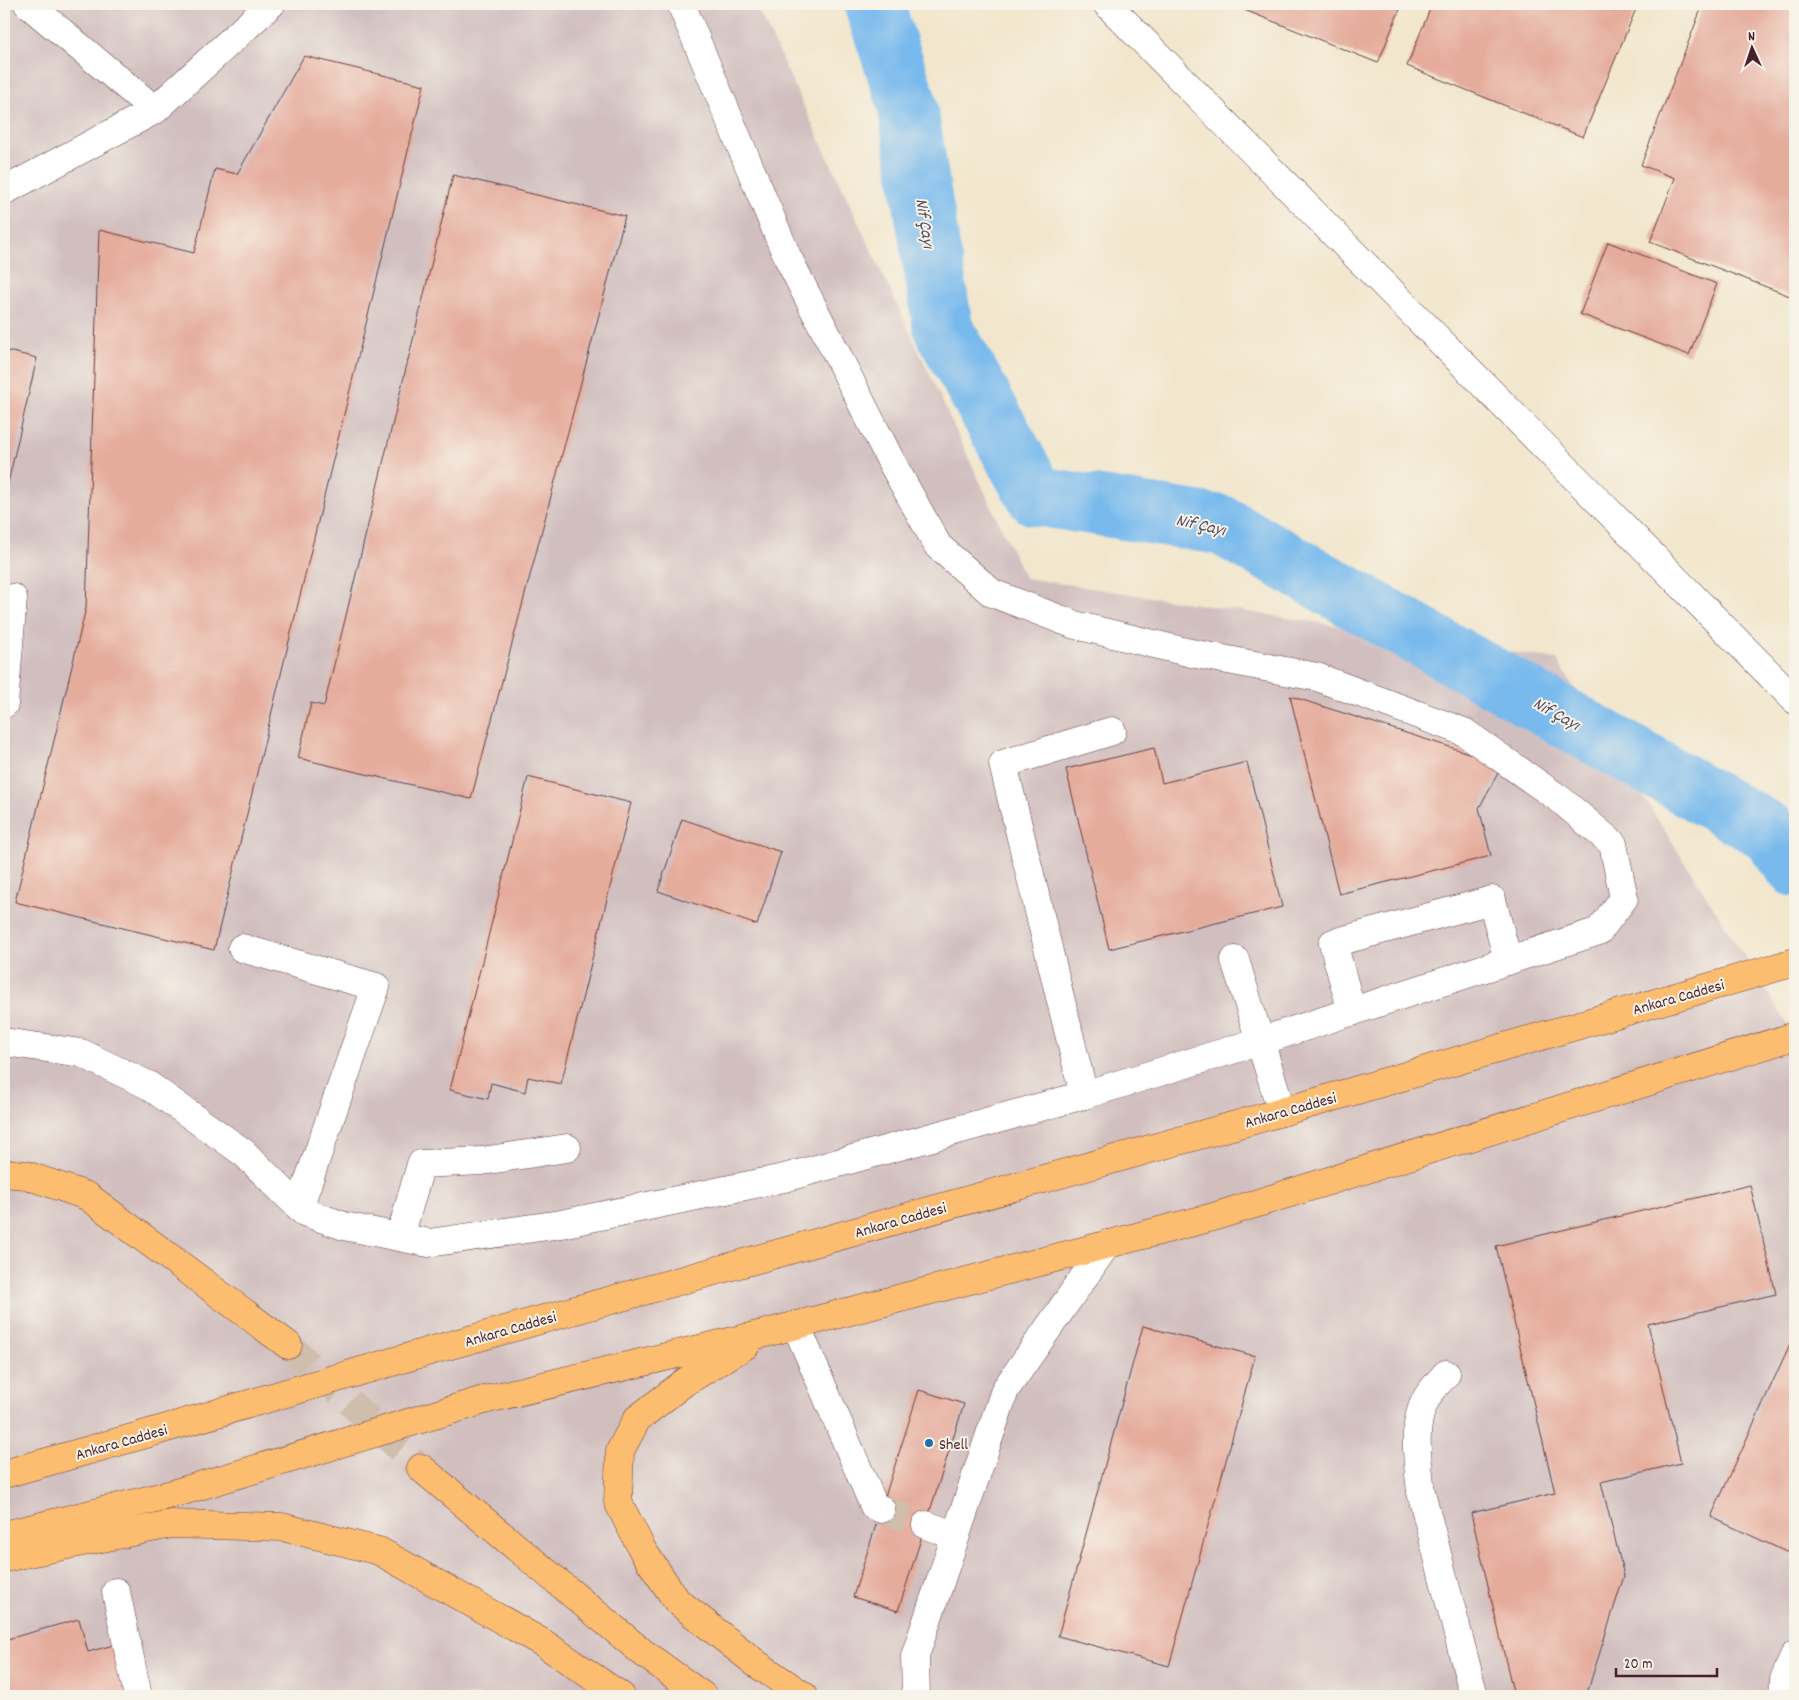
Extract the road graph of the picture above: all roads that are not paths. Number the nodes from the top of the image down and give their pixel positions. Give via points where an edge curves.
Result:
1 (28, 4) edge
2 (271, 4) edge
3 (682, 4) edge
4 (1107, 4) edge
5 (155, 110) junction
6 (4, 191) edge
7 (13, 598) dead end
8 (1795, 700) edge
9 (4, 704) edge
10 (1112, 732) dead end
11 (242, 948) dead end
12 (1235, 960) dead end
13 (1508, 961) junction
14 (1786, 965) edge
15 (1352, 1012) junction
16 (1786, 1039) edge
17 (4, 1042) edge
18 (1261, 1042) junction
19 (1084, 1095) junction
20 (1282, 1112) junction
21 (567, 1148) dead end
22 (4, 1173) edge
23 (299, 1208) junction
24 (400, 1237) junction
25 (1107, 1244) junction
26 (796, 1325) junction
27 (766, 1333) junction
28 (288, 1345) tunnel mouth
29 (1446, 1374) dead end
30 (4, 1464) edge
31 (40, 1465) junction
32 (422, 1468) tunnel mouth
33 (4, 1474) edge
34 (882, 1509) tunnel mouth
35 (926, 1525) tunnel mouth
36 (4, 1535) edge
37 (956, 1536) junction
38 (4, 1558) edge
39 (116, 1592) dead end
40 (1795, 1654) edge
41 (1787, 1685) edge
42 (138, 1696) edge
43 (621, 1696) edge
44 (703, 1696) edge
45 (804, 1696) edge
46 (916, 1696) edge
47 (1474, 1696) edge

1 - 5 street
2 - 5 street
3 - 13 street via 787,256 938,546 992,593 1075,625 1191,653 1317,678 1464,732 1561,800 1614,844 1624,898 1599,930
4 - 8 street
5 - 6 street
7 - 9 street
10 - 19 street via 1003,764
11 - 23 street via 376,987
12 - 18 street
13 - 15 street
13 - 15 street via 1492,900 1332,943
14 - 20 highway, Ankara Caddesi
15 - 18 street
16 - 25 highway via 1213,1217
17 - 23 street via 82,1053 148,1085 244,1153
18 - 19 street
18 - 20 street
19 - 24 street via 774,1180 560,1224 429,1243
20 - 31 highway, Ankara Caddesi, bridge via 432,1350
21 - 24 street via 482,1162 421,1164
22 - 28 highway via 26,1175 87,1196
23 - 24 street via 344,1226
25 - 26 highway
25 - 37 street via 1004,1390
26 - 27 highway
26 - 34 street via 874,1506
27 - 36 highway, bridge via 484,1400 176,1492
27 - 45 highway via 685,1382 637,1419 620,1451 618,1502 643,1551 677,1601 757,1664
29 - 47 street via 1426,1400 1417,1428 1417,1458 1421,1492
30 - 31 highway
31 - 33 highway, Ankara Caddesi
32 - 44 highway via 642,1652
35 - 37 street
37 - 46 street via 915,1656
38 - 43 highway via 171,1524 282,1527 379,1552 543,1643
39 - 42 street
40 - 41 street

